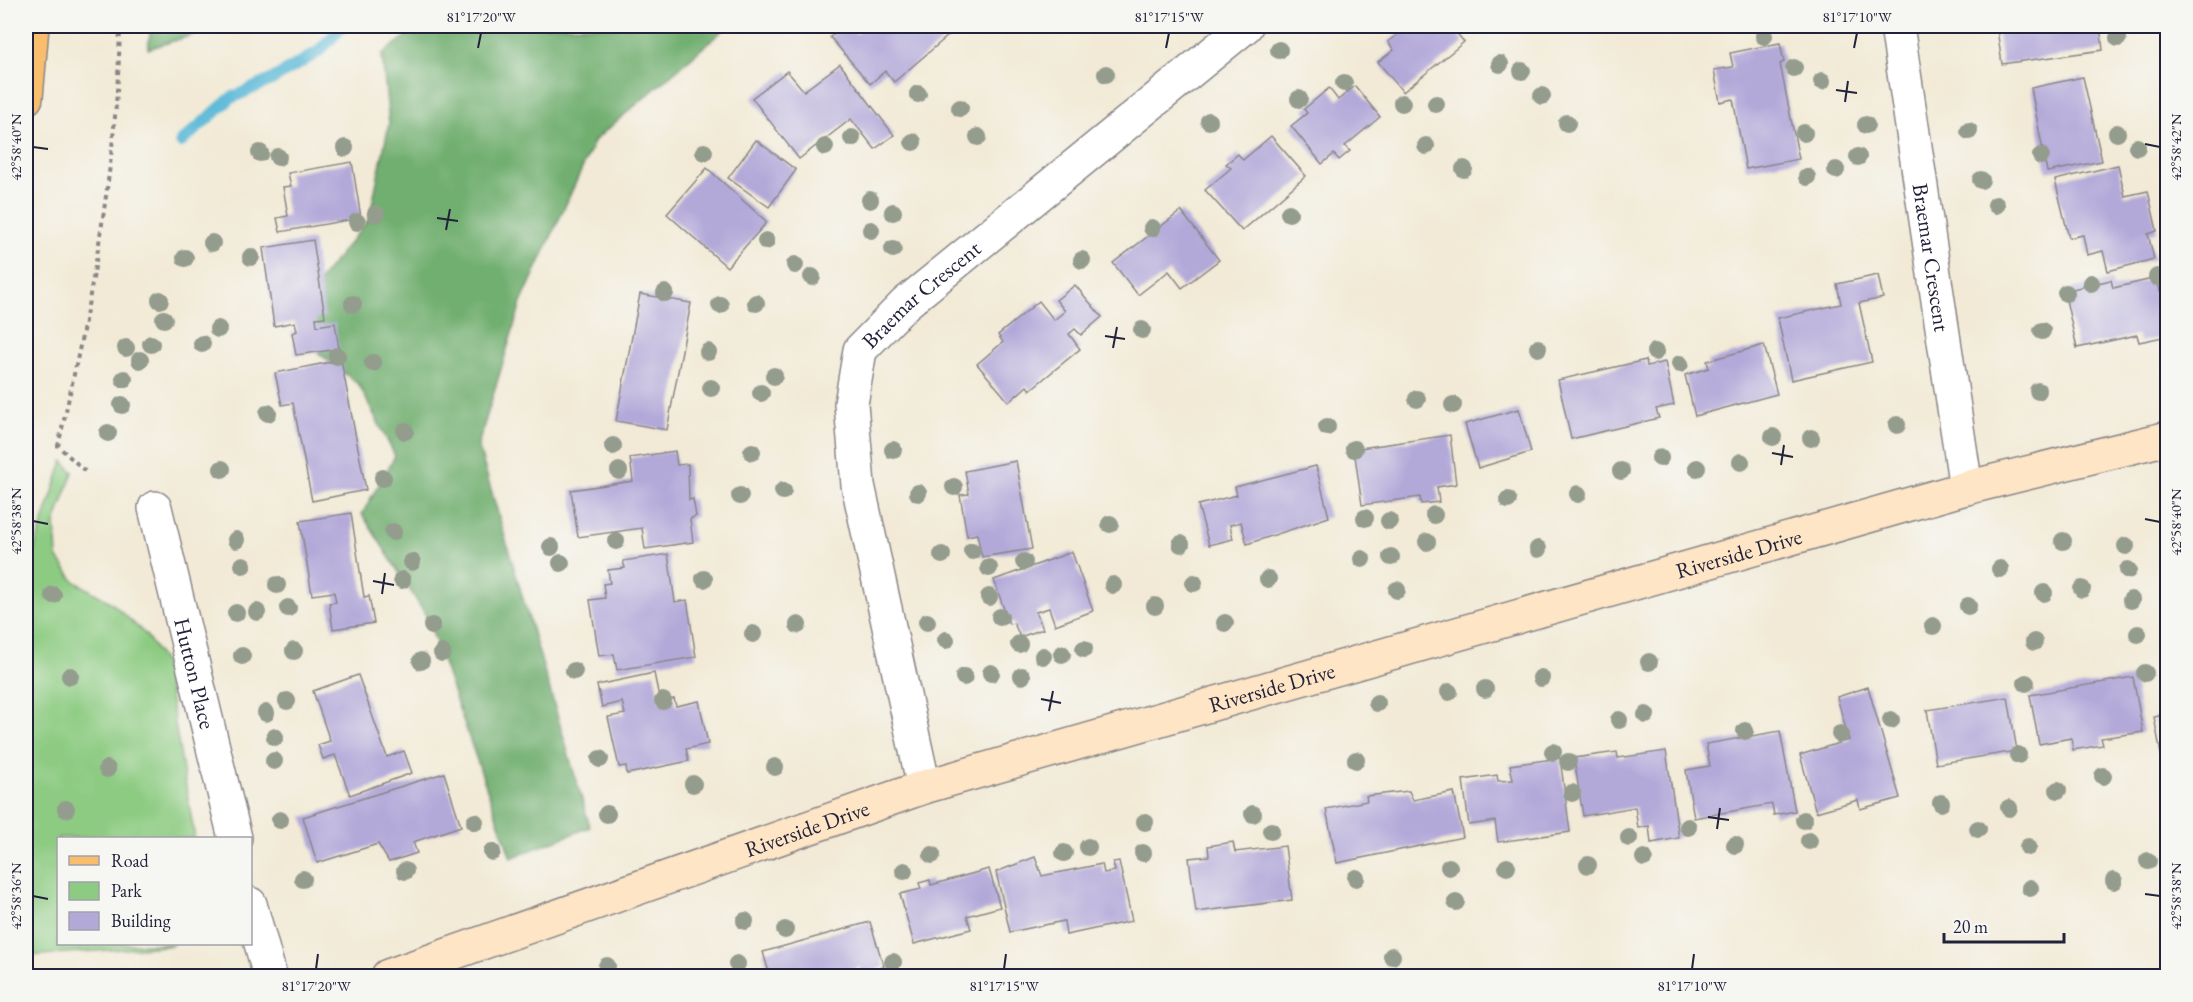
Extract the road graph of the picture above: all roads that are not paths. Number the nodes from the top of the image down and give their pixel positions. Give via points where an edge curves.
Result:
1 (32, 26) edge
2 (1246, 26) edge
3 (1898, 26) edge
4 (26, 98) edge
5 (2168, 438) edge
6 (1966, 488) junction
7 (156, 508) dead end
8 (924, 787) junction
9 (235, 837) edge
10 (252, 911) edge
11 (270, 976) edge
12 (388, 976) edge

1 - 4 main road
2 - 8 street, Braemar Crescent via 905,304 860,350 851,404 858,485
3 - 6 street, Braemar Crescent
5 - 6 main road, Riverside Drive
6 - 8 main road, Riverside Drive
7 - 9 street, Hutton Place
8 - 12 main road, Riverside Drive
10 - 11 street

